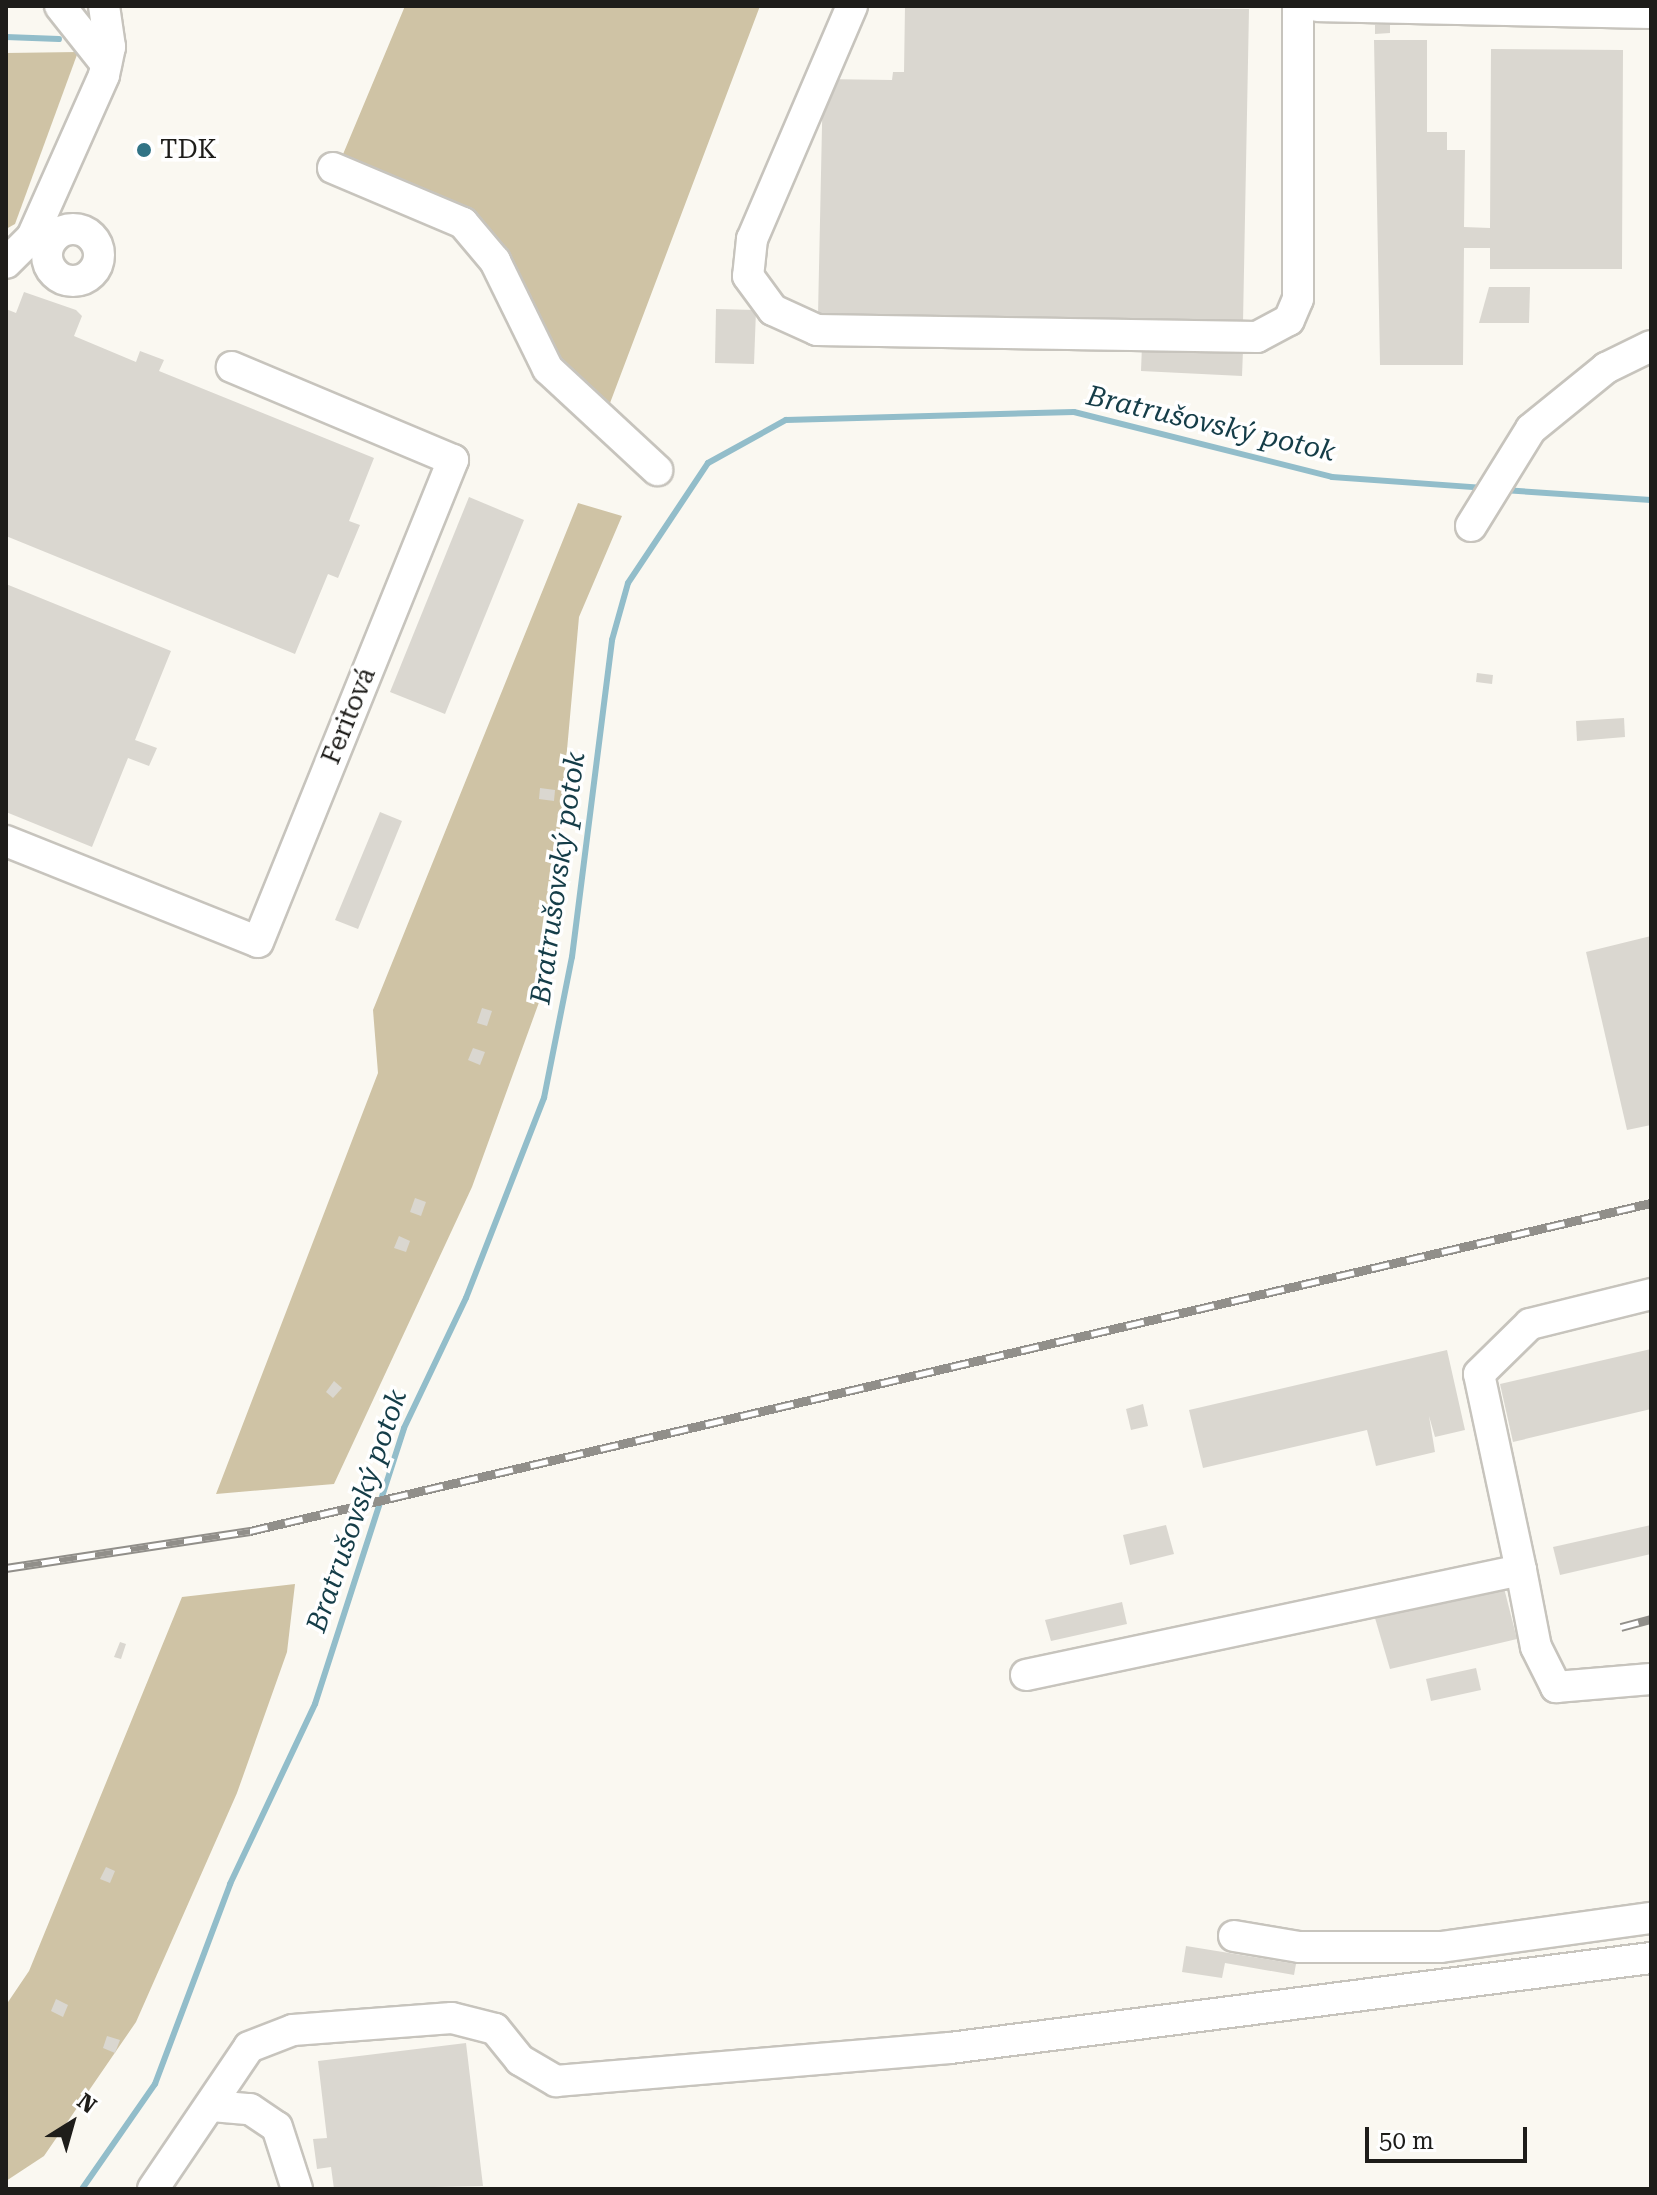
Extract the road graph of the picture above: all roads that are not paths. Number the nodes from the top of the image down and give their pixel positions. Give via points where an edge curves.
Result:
1 (60, 6) edge
2 (104, 6) edge
3 (852, 6) edge
4 (1298, 6) edge
5 (1317, 6) edge
6 (1651, 13) edge
7 (105, 69) junction
8 (333, 168) dead end
9 (6, 263) edge
10 (1651, 346) edge
11 (232, 367) dead end
12 (657, 470) dead end
13 (1475, 517) dead end
14 (6, 841) edge
15 (1651, 1294) edge
16 (1521, 1570) junction
17 (1026, 1675) dead end
18 (1651, 1679) edge
19 (1651, 1918) edge
20 (1234, 1936) dead end
21 (1651, 1958) edge
22 (212, 2106) junction
23 (153, 2189) edge
24 (297, 2189) edge

1 - 7 street
2 - 7 street
3 - 4 street via 752,239 748,276 773,310 817,330 1257,337 1289,320 1298,299
5 - 6 street via 1350,12
7 - 9 street via 41,241
8 - 12 street via 463,223 495,261 548,369
10 - 13 street via 1564,398 1501,468
11 - 14 street, Feritová via 453,460 258,942
15 - 16 street via 1530,1324 1479,1374
16 - 17 street
16 - 18 street via 1536,1647 1556,1687
19 - 20 street via 1441,1947 1299,1947
21 - 22 street via 950,2048 556,2081 520,2060 495,2029 452,2018 293,2030 249,2047
22 - 23 street
22 - 24 street via 250,2109 277,2127

